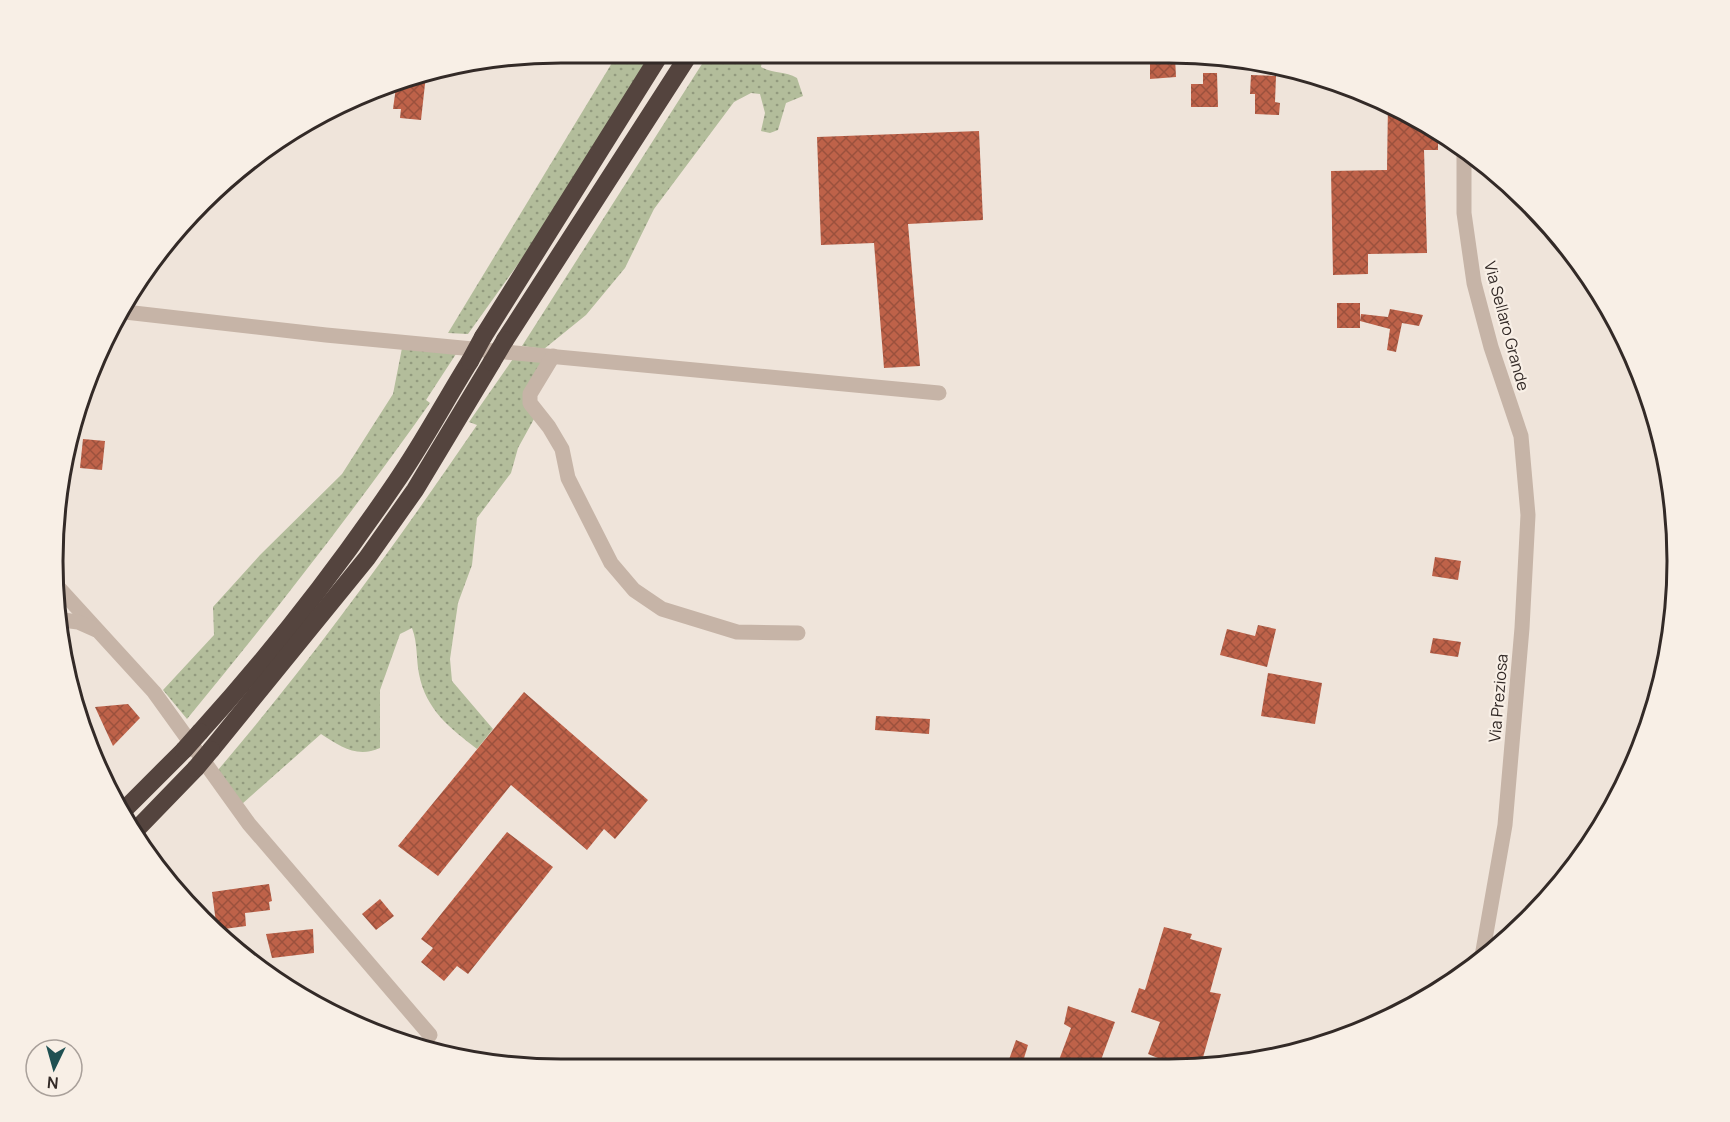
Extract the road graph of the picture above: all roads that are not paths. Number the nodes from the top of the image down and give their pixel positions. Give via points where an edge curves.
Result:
1 (655, 63) edge
2 (684, 63) edge
3 (1464, 160) edge
4 (130, 313) edge
5 (553, 356) junction
6 (939, 393) dead end
7 (1521, 436) joint
8 (64, 593) edge
9 (67, 621) edge
10 (102, 632) junction
11 (798, 633) dead end
12 (128, 806) edge
13 (140, 826) edge
14 (1484, 946) edge
15 (430, 1035) dead end

1 - 12 highway, bridge via 397,480 346,553 200,732
2 - 13 highway, bridge via 492,362 416,489 368,558 196,768
3 - 7 street, Via Sellaro Grande via 1464,213 1474,283
4 - 5 street
5 - 6 street
5 - 11 street via 530,394 530,403 562,449 568,478 611,563 634,590 662,609 737,632
7 - 14 street, Via Preziosa via 1528,515 1516,705 1505,825
8 - 10 street
9 - 10 street
10 - 15 street via 154,692 249,824

